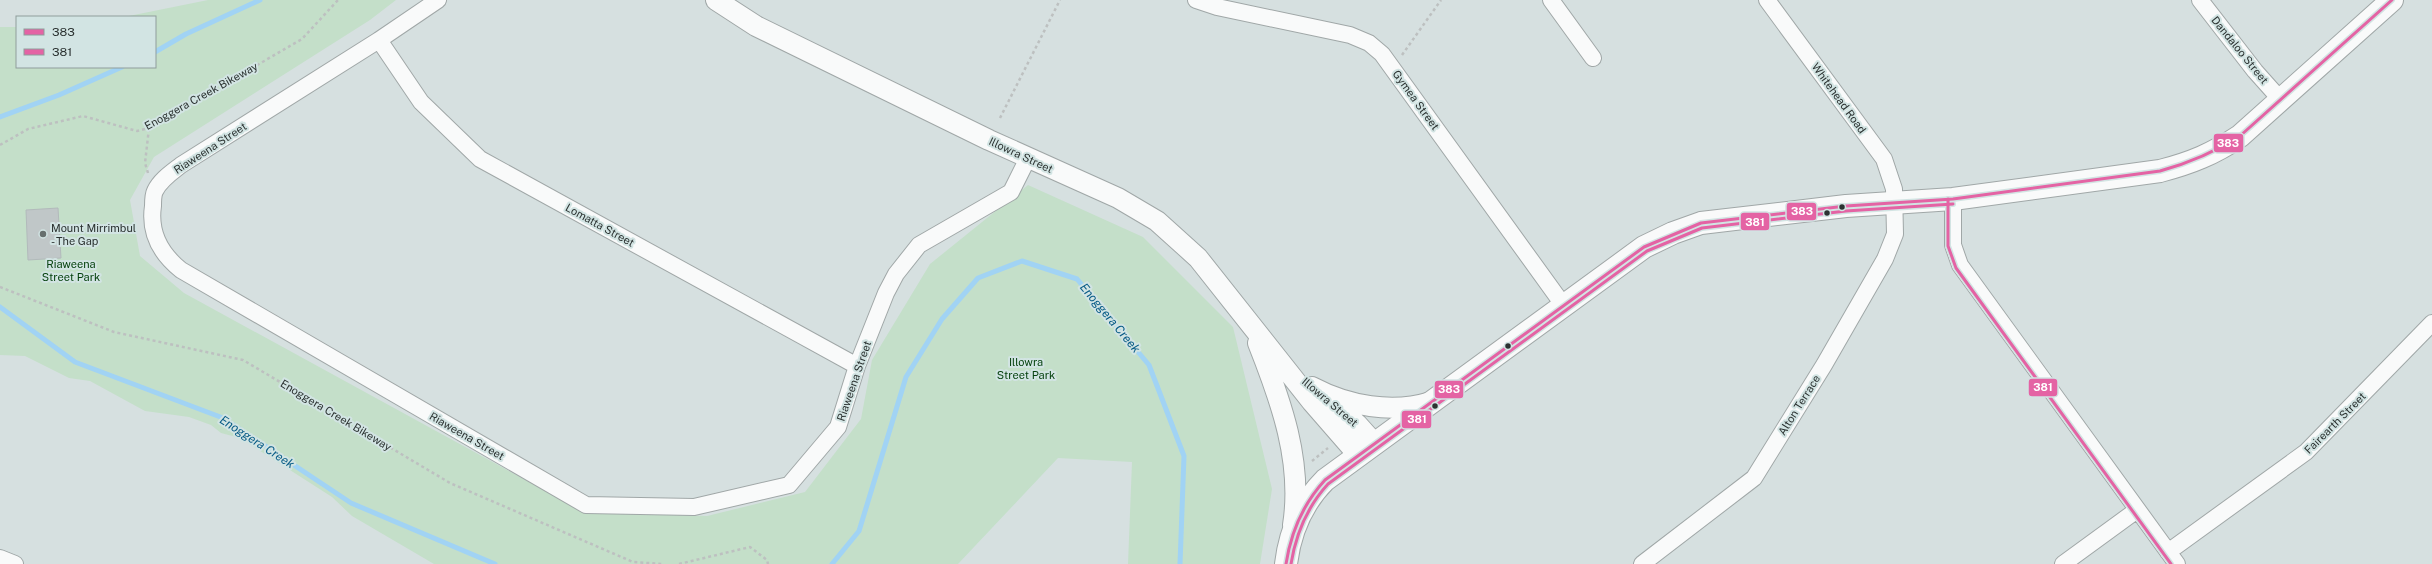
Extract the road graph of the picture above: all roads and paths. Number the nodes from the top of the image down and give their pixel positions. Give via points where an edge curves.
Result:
1 (338, 0) edge
2 (438, 0) edge
3 (716, 0) edge
4 (1060, 0) edge
5 (1196, 0) edge
6 (1441, 0) edge
7 (1551, 0) edge
8 (1767, 0) edge
9 (2200, 0) edge
10 (2392, 0) edge
11 (379, 40) junction
12 (1592, 58) dead end
13 (1393, 68) junction
14 (2280, 99) junction
15 (1000, 118) dead end
16 (149, 128) junction
17 (0, 145) edge
18 (1028, 158) junction
19 (154, 191) junction
20 (1953, 199) junction
21 (1894, 203) junction
22 (0, 287) edge
23 (1564, 306) junction
24 (1250, 323) junction
25 (2432, 323) edge
26 (1282, 364) junction
27 (857, 366) junction
28 (1312, 387) junction
29 (1434, 402) junction
30 (1331, 445) dead end
31 (1367, 450) junction
32 (1309, 463) dead end
33 (2137, 510) junction
34 (1292, 535) junction
35 (0, 558) edge
36 (2172, 558) edge
37 (1290, 563) edge
38 (15, 564) edge
39 (662, 564) edge
40 (680, 564) edge
41 (768, 564) edge
42 (1642, 564) edge
43 (2063, 564) edge

1 - 16 path, Enoggera Creek Bikeway via 302,39
2 - 11 street, Riaweena Street
3 - 18 street, Illowra Street via 756,26
4 - 15 path
5 - 13 street, Gymea Street via 1217,7 1350,35 1369,43
6 - 13 path
7 - 12 street
8 - 21 street, Whitehead Road via 1884,160 1892,180
9 - 14 street, Dandaloo Street via 2255,72
10 - 14 main road
11 - 19 street, Riaweena Street via 181,165 164,178
11 - 27 street, Lomatta Street via 421,102 480,159
13 - 23 street, Gymea Street
14 - 20 main road via 2240,136 2190,164 2160,171
16 - 17 path, Enoggera Creek Bikeway via 137,131 83,116 28,129
16 - 19 path via 145,163
18 - 24 street, Illowra Street via 1118,198 1157,221 1198,258
18 - 27 street, Riaweena Street via 1016,184 1007,195 919,245 906,260 886,292
19 - 27 street, Riaweena Street via 151,219 158,246 167,259 181,270 586,505 694,507 789,485 838,427
20 - 21 main road
20 - 33 street via 1953,246 1960,265
21 - 23 main road via 1701,223 1672,233 1644,247
21 - 42 street, Alton Terrace via 1895,234 1885,259 1824,365 1754,478
22 - 39 path, Enoggera Creek Bikeway via 114,332 243,360 450,483 633,562
23 - 29 main road
24 - 26 street, Illowra Street
24 - 34 street via 1285,418 1292,448 1297,493
25 - 36 street, Fairearth Street via 2306,452
26 - 28 street, Illowra Street
26 - 31 street, Illowra Street via 1312,402
28 - 29 street via 1350,403 1381,407 1414,408
28 - 31 street, Illowra Street via 1336,405
29 - 31 main road
30 - 32 path
31 - 34 main road via 1325,480 1313,493 1301,510
33 - 36 street
33 - 43 street
34 - 37 main road
35 - 38 street
40 - 41 path via 750,547 767,560

